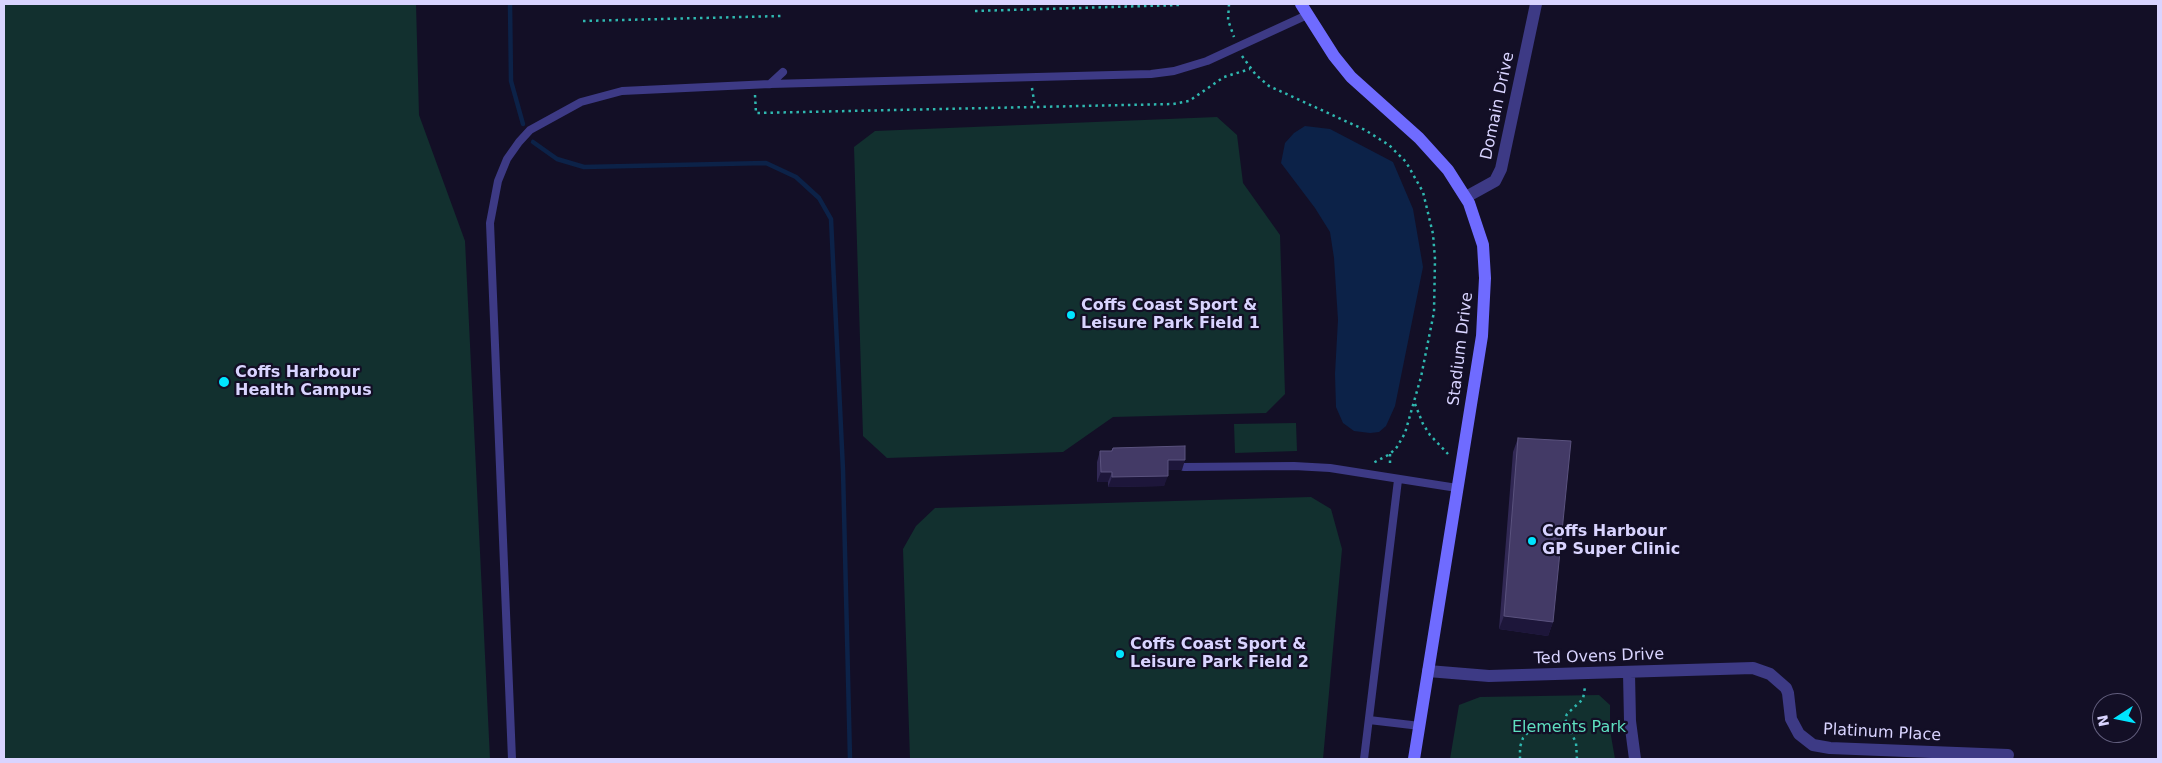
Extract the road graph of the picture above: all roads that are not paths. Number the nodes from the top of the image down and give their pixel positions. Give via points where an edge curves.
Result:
1 (1536, 4) edge
2 (1304, 9) edge
3 (783, 72) dead end
4 (770, 84) junction
5 (1466, 197) junction
6 (1184, 467) edge
7 (1398, 480) junction
8 (1457, 488) junction
9 (1428, 671) junction
10 (1629, 673) junction
11 (1770, 674) joint
12 (1369, 720) junction
13 (1420, 726) junction
14 (2008, 755) dead end
15 (512, 759) edge
16 (1364, 759) edge
17 (1414, 759) edge
18 (1635, 759) edge

1 - 5 street, Domain Drive via 1501,170 1495,181
2 - 4 lane via 1207,61 1174,71
2 - 5 main road, Stadium Drive via 1351,77 1419,138 1448,170
3 - 4 lane
4 - 15 lane via 622,91 581,102 530,130 507,160 498,180 490,223
5 - 8 main road, Stadium Drive via 1483,245 1485,278 1482,336
6 - 7 lane via 1303,466
7 - 8 lane
7 - 12 lane
8 - 9 main road, Stadium Drive
9 - 10 street, Ted Ovens Drive via 1489,676
9 - 13 main road, Stadium Drive
10 - 11 street, Ted Ovens Drive via 1753,668
10 - 18 street
11 - 14 street, Platinum Place via 1786,688 1794,727 1813,745
12 - 13 lane
12 - 16 lane
13 - 17 main road, Stadium Drive

